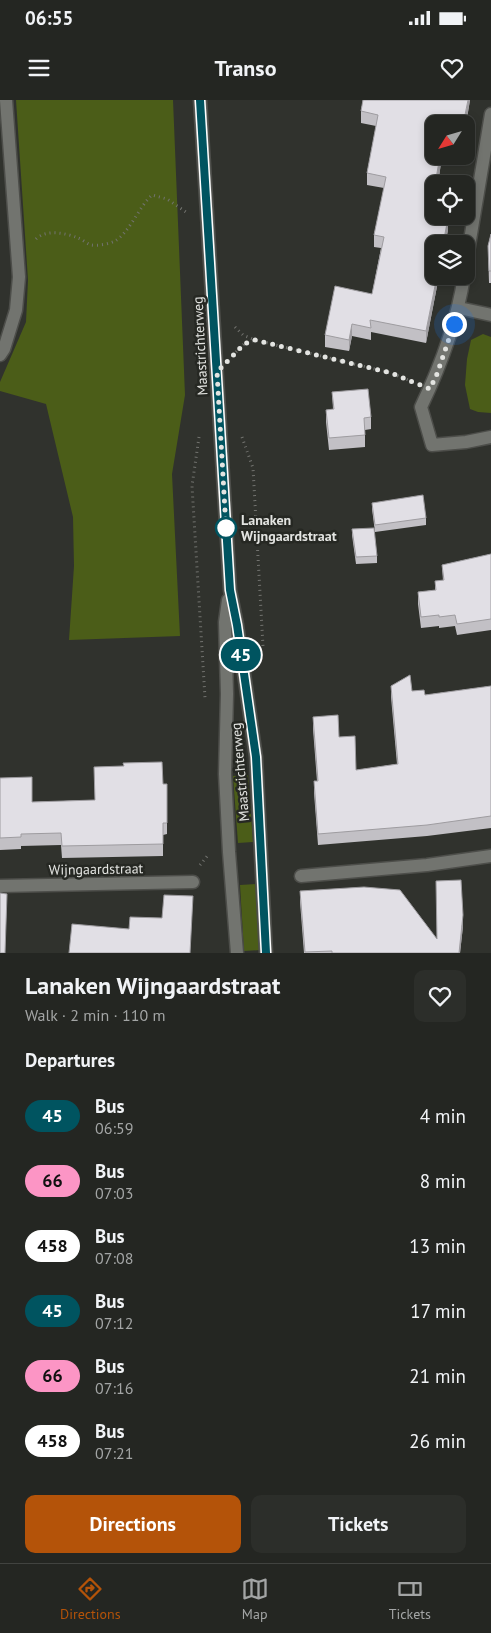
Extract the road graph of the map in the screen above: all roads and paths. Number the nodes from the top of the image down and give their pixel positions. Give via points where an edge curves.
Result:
1 (6, 100) edge
2 (200, 100) edge
3 (491, 114) edge
4 (207, 221) junction
5 (471, 235) edge
6 (17, 256) junction
7 (463, 285) edge
8 (459, 308) junction
9 (491, 315) edge
10 (0, 355) edge
11 (217, 372) junction
12 (430, 389) junction
13 (491, 437) edge
14 (230, 590) junction
15 (491, 856) edge
16 (301, 876) dead end
17 (193, 882) dead end
18 (0, 886) edge
19 (237, 953) edge
20 (266, 953) edge

1 - 6 main road
2 - 4 main road, Maastrichterweg
3 - 5 main road
4 - 6 path via 152,195 114,241 91,245 78,238 55,233 40,235
4 - 11 main road, Maastrichterweg
6 - 10 main road via 16,310
7 - 8 main road
8 - 9 main road
8 - 12 main road
11 - 12 path via 244,344 255,340 391,373
11 - 14 main road, Maastrichterweg
12 - 13 main road via 420,407 432,445
14 - 19 main road, Maastrichterweg via 225,622 225,774
14 - 20 main road, Maastrichterweg via 256,757
15 - 16 main road
17 - 18 main road, Wijngaardstraat

